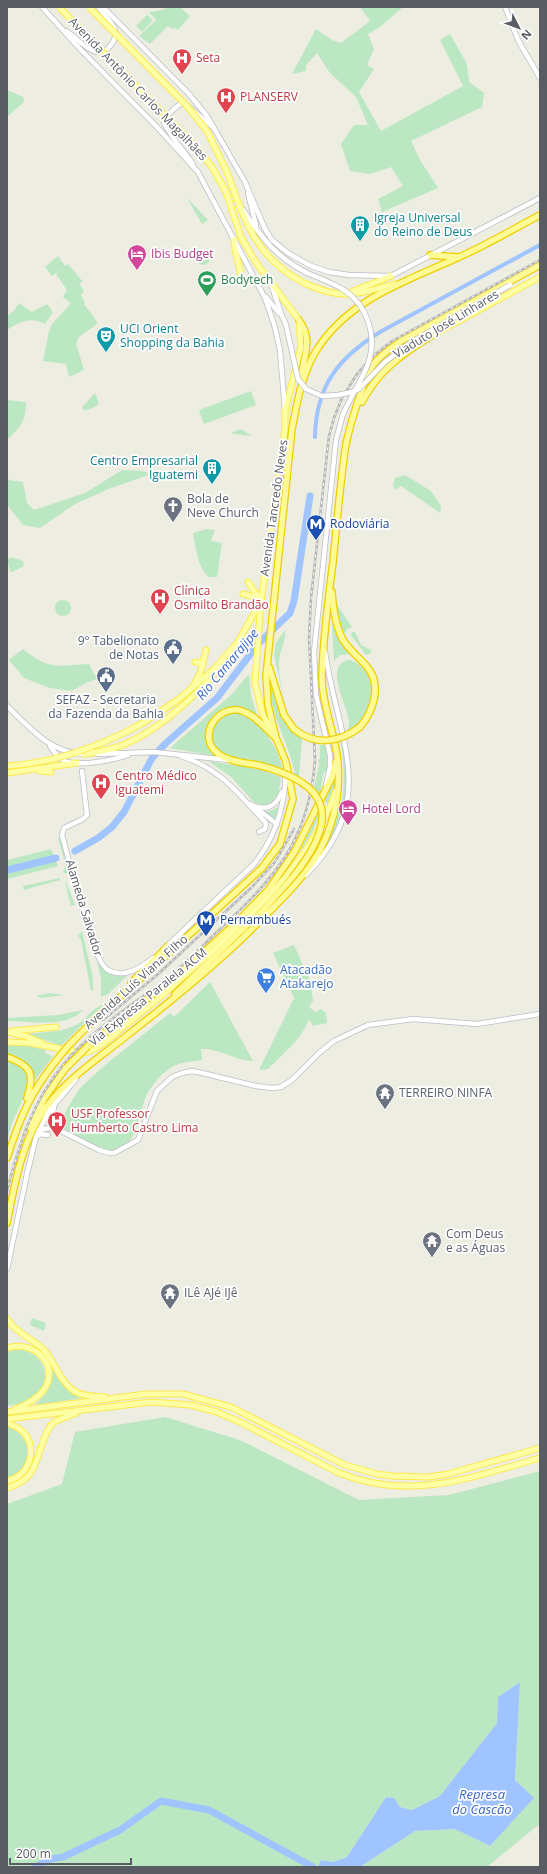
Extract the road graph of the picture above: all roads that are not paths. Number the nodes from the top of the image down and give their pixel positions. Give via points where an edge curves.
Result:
1 (42, 7) edge
2 (59, 7) edge
3 (89, 7) edge
4 (98, 7) edge
5 (103, 7) edge
6 (504, 7) edge
7 (61, 28) junction
8 (540, 78) edge
9 (215, 129) junction
10 (198, 172) junction
11 (245, 182) junction
12 (540, 198) edge
13 (238, 202) junction
14 (540, 214) edge
15 (259, 234) junction
16 (234, 240) junction
17 (430, 255) junction
18 (460, 257) junction
19 (540, 265) edge
20 (252, 271) joint
21 (391, 276) junction
22 (519, 277) junction
23 (540, 277) edge
24 (241, 279) dead end
25 (271, 283) junction
26 (397, 284) junction
27 (510, 285) junction
28 (521, 287) junction
29 (262, 292) junction
30 (344, 294) junction
31 (282, 316) junction
32 (299, 320) junction
33 (432, 336) joint
34 (301, 388) junction
35 (285, 411) junction
36 (343, 414) joint
37 (352, 420) junction
38 (330, 580) junction
39 (248, 582) dead end
40 (243, 594) dead end
41 (260, 600) junction
42 (323, 642) junction
43 (206, 650) dead end
44 (227, 656) junction
45 (268, 660) junction
46 (195, 662) dead end
47 (202, 664) junction
48 (191, 689) junction
49 (7, 706) edge
50 (276, 738) junction
51 (335, 744) junction
52 (50, 746) junction
53 (132, 753) junction
54 (84, 754) junction
55 (174, 754) junction
56 (234, 761) junction
57 (286, 762) junction
58 (77, 763) junction
59 (7, 766) edge
60 (82, 771) dead end
61 (20, 772) junction
62 (51, 772) dead end
63 (7, 773) edge
64 (340, 778) junction
65 (284, 787) junction
66 (292, 799) joint
67 (247, 803) junction
68 (318, 805) junction
69 (254, 807) junction
70 (277, 824) junction
71 (259, 832) dead end
72 (291, 890) junction
73 (168, 946) junction
74 (116, 1000) junction
75 (162, 1009) junction
76 (540, 1014) edge
77 (56, 1027) dead end
78 (7, 1032) edge
79 (7, 1042) edge
80 (54, 1048) junction
81 (7, 1057) edge
82 (82, 1071) junction
83 (54, 1104) junction
84 (23, 1111) junction
85 (57, 1129) junction
86 (39, 1130) junction
87 (48, 1135) dead end
88 (36, 1136) junction
89 (27, 1142) junction
90 (7, 1158) edge
91 (7, 1223) edge
92 (7, 1269) edge
93 (7, 1318) edge
94 (7, 1348) edge
95 (110, 1397) junction
96 (96, 1408) junction
97 (7, 1412) edge
98 (7, 1419) edge
99 (7, 1423) edge
100 (540, 1448) edge
101 (540, 1458) edge
102 (7, 1481) edge
103 (7, 1488) edge

1 - 7 main road, Avenida Antônio Carlos Magalhães
2 - 25 main road, Avenida Antônio Carlos Magalhães, bridge via 195,146 212,167 226,192 241,237
3 - 13 main road, Avenida Antônio Carlos Magalhães, bridge via 187,106 207,131
4 - 7 main road via 117,33 105,51 92,50
5 - 9 main road, Avenida Antônio Carlos Magalhães via 196,102
6 - 8 main road via 518,40
7 - 10 main road, Avenida Antônio Carlos Magalhães
9 - 10 main road via 184,103 175,108 164,121 166,129
9 - 11 main road, Avenida Antônio Carlos Magalhães
10 - 16 main road, Avenida Antônio Carlos Magalhães
11 - 15 main road
11 - 21 main road, Avenida Antônio Carlos Magalhães via 268,235 288,253 310,266 329,272 359,276
12 - 17 main road, Avenida Antônio Carlos Magalhães
13 - 15 main road, Avenida Antônio Carlos Magalhães
13 - 30 main road, Avenida Antônio Carlos Magalhães via 252,234 273,262 288,274 311,286 335,294
14 - 18 highway, Avenida Antônio Carlos Magalhães
15 - 36 main road, Avenida Antônio Carlos Magalhães, bridge via 279,256 345,291 360,306 370,325 371,348 368,361
16 - 20 main road, Avenida Antônio Carlos Magalhães
16 - 24 main road
17 - 18 highway
17 - 21 main road, Avenida Antônio Carlos Magalhães
18 - 26 highway, Avenida Antônio Carlos Magalhães
19 - 22 highway
20 - 29 main road, Avenida Tancredo Neves
21 - 30 main road
22 - 27 main road, Viaduto José Linhares
22 - 37 highway via 414,333 381,356 368,376
23 - 28 main road
25 - 31 main road, Viaduto José Linhares
25 - 32 main road, Avenida Antônio Carlos Magalhães
26 - 30 main road, Avenida Antônio Carlos Magalhães
26 - 34 highway, Avenida Tancredo Neves via 362,304 334,328 317,350
27 - 28 main road
27 - 31 main road, Viaduto José Linhares, bridge via 410,343 385,362 359,389 338,395 322,396 306,389 298,379
28 - 33 main road
29 - 31 main road
29 - 35 main road, Avenida Tancredo Neves via 280,350
32 - 34 highway via 305,328 308,341
32 - 35 main road via 301,347
33 - 37 highway via 408,351 383,372 370,388
34 - 45 highway, Avenida Tancredo Neves via 292,429
35 - 41 main road, Avenida Tancredo Neves via 285,429
36 - 68 main road, Via Expressa Paralela ACM via 336,440 314,652 315,682 330,755 327,783
37 - 38 highway via 344,458
38 - 42 highway
38 - 45 highway, bridge via 338,629 350,650 368,668 374,685 373,706 360,727 340,739 325,741 308,738 294,729 286,719
39 - 41 main road
40 - 41 main road
41 - 44 main road, Avenida Tancredo Neves via 246,631
41 - 50 main road via 255,683 257,698 266,722
42 - 51 highway via 323,693
42 - 72 main road via 349,763 347,803 333,842 318,863
43 - 47 main road
44 - 48 main road, Avenida Tancredo Neves
44 - 54 main road via 197,693 151,729 125,744
45 - 50 highway, Avenida Tancredo Neves via 267,697
46 - 47 main road
47 - 48 main road
48 - 59 main road, Avenida Tancredo Neves, bridge via 159,714 103,742 39,762
49 - 52 main road
50 - 56 highway via 240,710 224,713 211,726 208,732 209,740 215,751
50 - 57 highway, Avenida Tancredo Neves
51 - 64 highway
51 - 68 highway via 336,766
52 - 54 main road
52 - 58 main road via 61,760
53 - 54 main road
53 - 55 main road
53 - 58 main road via 109,760
55 - 56 main road
55 - 67 main road via 215,772
56 - 75 highway, bridge via 284,772 306,785 317,797 323,811 322,830 305,862 292,878
57 - 65 main road
57 - 66 highway, Avenida Tancredo Neves
58 - 61 main road
60 - 73 main road, Alameda Salvador via 87,815 64,828 62,837 81,908 100,961 106,968 117,973 140,968
61 - 62 main road
61 - 63 main road
64 - 72 highway via 335,808 325,838 312,863
64 - 80 main road via 333,801 307,847 278,886 250,915 160,997 97,1046 84,1053
65 - 69 main road via 274,805
65 - 70 main road
66 - 74 highway, Avenida Luís Viana Filho via 283,835 270,859
67 - 69 main road
67 - 71 main road via 266,823 265,829
68 - 89 highway, Via Expressa Paralela ACM, bridge via 291,859 260,898 167,984 88,1046 65,1069 54,1082 37,1112
69 - 70 main road
70 - 73 main road via 268,845 254,864
72 - 75 highway via 248,934
73 - 74 highway
74 - 84 highway, Avenida Luís Viana Filho, bridge via 69,1045 41,1079
75 - 82 highway
76 - 85 main road via 477,1024 413,1020 368,1025 334,1041 292,1080 276,1087 256,1086 202,1072 182,1073 172,1077 157,1091 138,1140 114,1152 99,1150
77 - 78 main road
78 - 80 main road via 25,1036
79 - 80 main road
81 - 84 highway via 24,1065 31,1074 31,1084
82 - 83 main road
82 - 89 highway via 53,1098
83 - 85 main road via 52,1116
83 - 86 main road
84 - 90 highway, Avenida Luís Viana Filho
85 - 86 main road
86 - 88 main road
87 - 88 main road
88 - 92 main road
89 - 91 highway
93 - 95 main road via 14,1328 42,1348 75,1392
94 - 97 main road via 22,1346 36,1351 46,1361 49,1373 47,1386 38,1397
95 - 97 main road
95 - 100 main road via 183,1394 215,1402 246,1414 329,1458 377,1474 428,1477
96 - 98 main road
96 - 101 main road via 151,1402 202,1407 242,1423 337,1472 384,1485 431,1486 463,1480
96 - 103 main road via 73,1413 54,1422 47,1432 31,1473 23,1481
99 - 102 main road via 24,1433 31,1447 31,1457 25,1471

